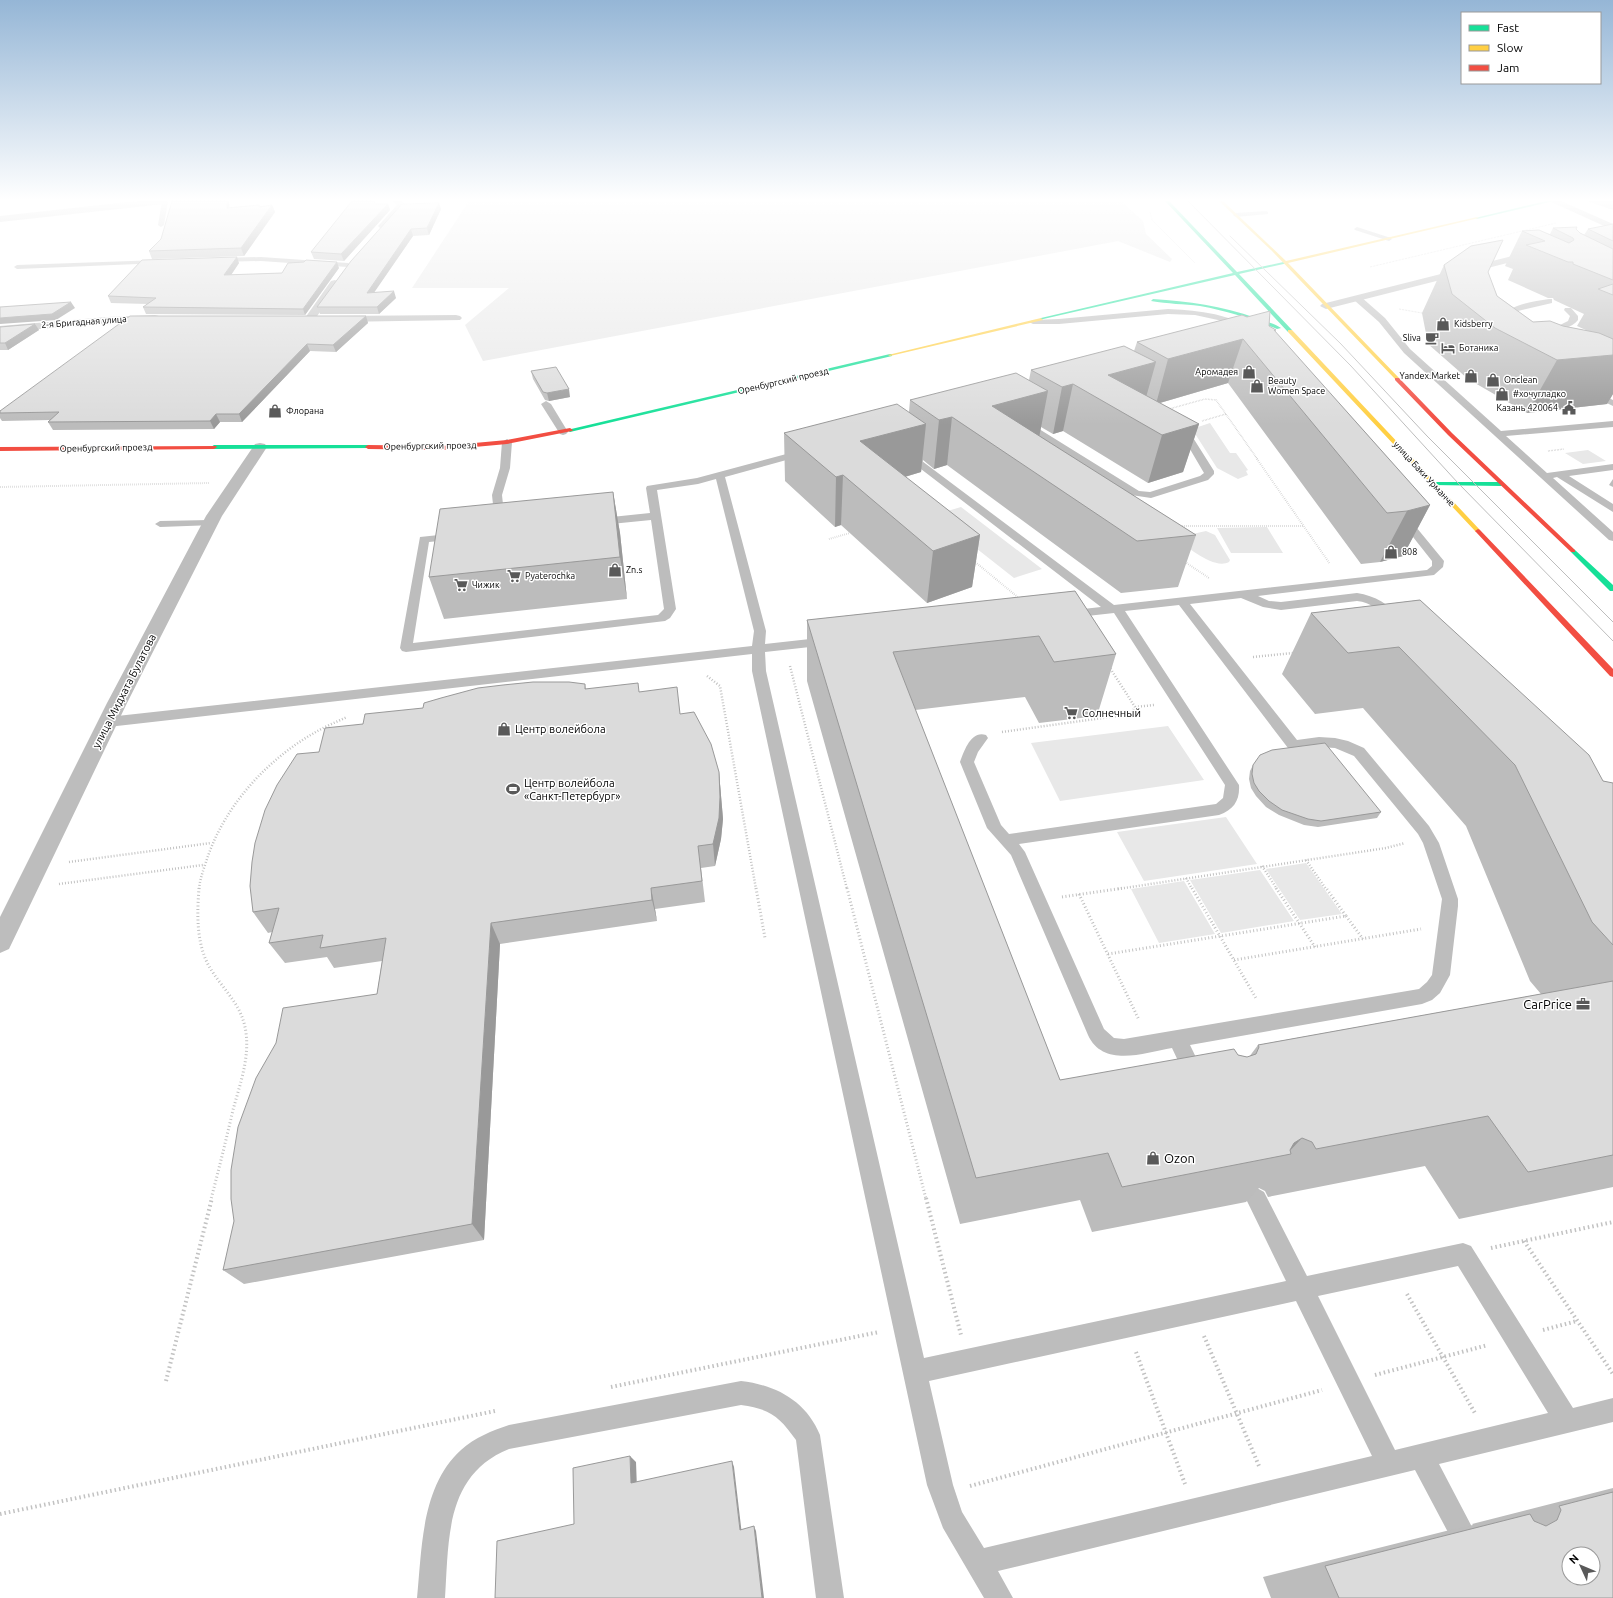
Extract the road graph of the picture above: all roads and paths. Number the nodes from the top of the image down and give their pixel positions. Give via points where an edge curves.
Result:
1 (341, 276) edge
2 (1224, 276) edge
3 (1237, 276) edge
4 (1298, 276) edge
5 (1458, 276) edge
6 (1357, 298) junction
7 (1120, 300) junction
8 (1548, 301) edge
9 (1326, 306) junction
10 (1568, 310) edge
11 (169, 318) edge
12 (456, 318) dead end
13 (1033, 322) junction
14 (1565, 326) junction
15 (0, 329) edge
16 (1496, 329) edge
17 (1535, 329) edge
18 (1579, 332) edge
19 (1293, 334) junction
20 (1247, 337) edge
21 (1599, 388) edge
22 (1613, 403) edge
23 (546, 404) edge
24 (1015, 417) edge
25 (1176, 421) edge
26 (1613, 424) edge
27 (563, 432) junction
28 (1526, 432) junction
29 (1499, 434) junction
30 (506, 442) junction
31 (260, 447) junction
32 (0, 449) edge
33 (899, 449) edge
34 (811, 451) edge
35 (1613, 467) edge
36 (1586, 471) junction
37 (1559, 474) junction
38 (720, 475) junction
39 (1545, 476) junction
40 (1432, 483) junction
41 (235, 484) junction
42 (1501, 484) junction
43 (0, 487) edge
44 (1395, 509) edge
45 (1613, 509) edge
46 (656, 516) junction
47 (210, 523) junction
48 (160, 524) dead end
49 (1177, 526) edge
50 (1303, 526) dead end
51 (501, 531) junction
52 (850, 533) edge
53 (1613, 538) edge
54 (829, 539) edge
55 (969, 557) edge
56 (1184, 561) edge
57 (1210, 578) dead end
58 (1613, 589) edge
59 (1243, 594) junction
60 (1182, 601) junction
61 (1115, 609) junction
62 (1042, 617) joint
63 (1404, 628) edge
64 (837, 640) edge
65 (785, 646) junction
66 (758, 649) junction
67 (1298, 653) dead end
68 (1226, 659) junction
69 (1108, 664) dead end
70 (700, 674) dead end
71 (1613, 674) edge
72 (350, 716) dead end
73 (108, 722) junction
74 (981, 738) joint
75 (1428, 836) junction
76 (1006, 840) junction
77 (211, 843) junction
78 (1306, 860) junction
79 (62, 862) dead end
80 (203, 865) junction
81 (1262, 866) junction
82 (1186, 878) junction
83 (52, 884) dead end
84 (1079, 894) junction
85 (1038, 901) junction
86 (1346, 916) junction
87 (1299, 924) junction
88 (1449, 925) junction
89 (1220, 936) junction
90 (765, 938) dead end
91 (1363, 939) junction
92 (0, 942) edge
93 (1314, 947) junction
94 (1108, 954) junction
95 (1234, 960) junction
96 (1271, 1022) junction
97 (1177, 1039) junction
98 (1150, 1044) junction
99 (1204, 1093) edge
100 (1257, 1199) edge
101 (1613, 1222) edge
102 (1524, 1241) junction
103 (1463, 1254) junction
104 (1393, 1269) junction
105 (1302, 1289) junction
106 (1194, 1312) junction
107 (1577, 1320) junction
108 (904, 1326) junction
109 (1126, 1326) junction
110 (1515, 1337) junction
111 (1444, 1357) junction
112 (968, 1360) junction
113 (915, 1372) junction
114 (1613, 1374) edge
115 (166, 1381) dead end
116 (1349, 1382) junction
117 (608, 1388) dead end
118 (499, 1410) dead end
119 (1613, 1410) edge
120 (1237, 1413) junction
121 (1567, 1421) junction
122 (1166, 1433) junction
123 (1490, 1439) junction
124 (1422, 1456) junction
125 (1389, 1464) junction
126 (1270, 1492) junction
127 (942, 1494) junction
128 (1195, 1511) junction
129 (0, 1514) edge
130 (1459, 1527) dead end
131 (978, 1563) junction
132 (431, 1598) edge
133 (830, 1598) edge
134 (999, 1598) edge

1 - 12 street via 305,320
2 - 7 main road, Оренбургский проезд
3 - 19 main road, улица Баки Урманче
4 - 9 main road
5 - 6 street
6 - 9 street
6 - 29 lane via 1382,320 1407,351
7 - 13 main road, Оренбургский проезд
7 - 19 main road via 1181,301 1223,308 1243,313
8 - 16 lane via 1514,310 1500,320
9 - 42 main road
10 - 14 lane via 1574,316 1574,320
11 - 15 street, 2-я Бригадная улица
13 - 20 lane via 1069,322 1139,313 1178,312 1226,320 1244,329
13 - 27 main road, Оренбургский проезд
14 - 17 lane
14 - 18 lane
19 - 40 main road, улица Баки Урманче
21 - 22 lane via 1586,389
23 - 27 lane
24 - 25 lane via 1135,493 1147,496 1204,478 1209,474 1183,427
26 - 28 lane
27 - 30 main road, Оренбургский проезд
28 - 29 lane
28 - 36 path
29 - 39 lane
30 - 31 main road, Оренбургский проезд via 442,448
30 - 51 lane via 505,468 497,495
31 - 32 main road, Оренбургский проезд
31 - 41 street, улица Мидхата Булатова
33 - 61 lane
34 - 38 lane
35 - 36 lane
36 - 37 lane
37 - 39 lane
37 - 45 lane
38 - 46 lane via 679,485 651,488
38 - 66 lane via 760,631
39 - 53 lane
40 - 42 main road
40 - 71 main road, улица Баки Урманче
41 - 43 path via 219,482
41 - 47 street, улица Мидхата Булатова
42 - 58 main road
44 - 59 lane via 1436,557 1439,564 1435,570 1430,573
46 - 51 lane
46 - 51 lane via 670,608 661,618 406,648 424,539
47 - 48 lane
47 - 73 street, улица Мидхата Булатова
49 - 50 path
52 - 54 path
55 - 62 path
56 - 57 path
59 - 60 lane
59 - 63 lane via 1267,604 1281,606 1364,597 1379,603
60 - 61 lane
60 - 68 lane
61 - 62 lane
61 - 76 lane via 1232,785 1233,794 1230,802 1219,810
64 - 65 lane
65 - 66 lane
65 - 112 path
66 - 73 lane
66 - 108 lane via 759,671
67 - 68 path
68 - 75 lane via 1296,748 1324,741 1351,747 1359,752
69 - 74 path via 1135,707 1131,714 1010,730
70 - 90 path via 712,678 720,686
72 - 77 path via 308,736 262,774 225,819
73 - 92 street, улица Мидхата Булатова
74 - 76 lane via 971,750 968,762 995,828
75 - 78 path via 1396,846
75 - 88 lane via 1450,899
76 - 85 lane via 1016,852
77 - 79 path
77 - 80 path
78 - 81 path
78 - 86 path
80 - 83 path
80 - 115 path via 197,888 195,912 198,935 204,957 242,1014 248,1045 246,1064
81 - 82 path
81 - 87 path
82 - 84 path
82 - 89 path
84 - 85 path
84 - 94 path
85 - 98 lane via 1100,1040 1114,1048
86 - 87 path
86 - 91 path
87 - 89 path
87 - 93 path
88 - 91 path
88 - 96 lane via 1441,975 1431,992 1422,996
89 - 94 path
89 - 95 path
91 - 93 path
93 - 95 path
94 - 98 path
95 - 96 path
96 - 97 lane
97 - 98 lane
97 - 99 lane
100 - 105 lane
101 - 102 path
102 - 103 path
102 - 107 path
103 - 104 lane
103 - 110 lane
104 - 105 lane
104 - 111 path
105 - 106 lane
105 - 116 lane
106 - 109 lane
106 - 120 path
107 - 110 path
107 - 114 path
108 - 113 lane
108 - 117 path
109 - 112 lane
109 - 122 path
110 - 111 path
110 - 121 lane
111 - 116 path
111 - 123 path
112 - 113 lane
113 - 127 lane
116 - 120 path
116 - 125 lane
118 - 129 path
119 - 121 lane
120 - 122 path
120 - 126 path
121 - 123 lane
122 - 127 path
122 - 128 path
123 - 124 lane
124 - 125 lane
124 - 130 lane
125 - 126 lane
126 - 128 lane
127 - 131 lane via 952,1519
128 - 131 lane
131 - 134 lane
132 - 133 lane via 438,1517 444,1496 456,1474 489,1444 509,1437 741,1393 759,1395 776,1402 794,1415 808,1435

